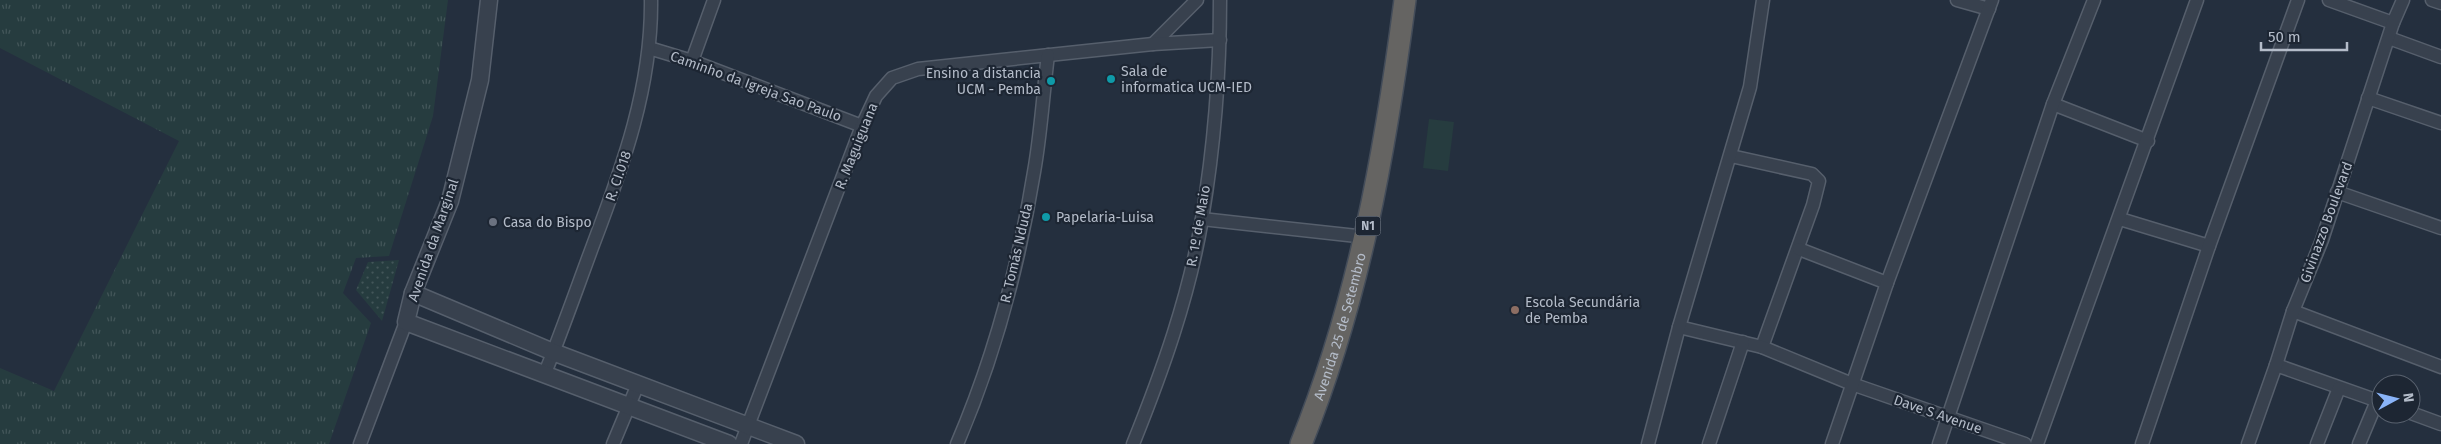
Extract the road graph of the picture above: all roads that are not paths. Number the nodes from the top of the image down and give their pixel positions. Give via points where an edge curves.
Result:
1 (489, 0) edge
2 (652, 0) edge
3 (714, 0) edge
4 (1197, 0) edge
5 (1220, 0) edge
6 (1406, 0) edge
7 (1762, 0) edge
8 (1957, 0) edge
9 (2094, 0) edge
10 (2197, 0) edge
11 (2298, 0) edge
12 (2329, 0) edge
13 (2404, 0) edge
14 (2432, 0) edge
15 (2441, 3) edge
16 (1990, 4) edge
17 (2394, 23) junction
18 (2389, 38) junction
19 (1220, 40) junction
20 (1153, 44) junction
21 (648, 48) junction
22 (1048, 55) junction
23 (2441, 57) edge
24 (692, 61) junction
25 (2368, 98) junction
26 (2053, 104) junction
27 (2441, 123) edge
28 (862, 126) junction
29 (2148, 141) junction
30 (1731, 156) junction
31 (2337, 192) junction
32 (2120, 219) junction
33 (1202, 220) junction
34 (2441, 228) edge
35 (1366, 237) junction
36 (2209, 246) junction
37 (1798, 249) junction
38 (1887, 283) junction
39 (414, 293) junction
40 (2293, 311) junction
41 (406, 322) junction
42 (1679, 328) junction
43 (1743, 342) junction
44 (1762, 347) junction
45 (553, 352) junction
46 (2276, 365) junction
47 (2441, 367) edge
48 (545, 373) junction
49 (638, 384) junction
50 (1852, 384) junction
51 (2339, 388) junction
52 (2371, 399) edge
53 (627, 407) junction
54 (2421, 417) edge
55 (1948, 418) junction
56 (2371, 419) edge
57 (2441, 424) edge
58 (750, 426) junction
59 (360, 444) edge
60 (613, 444) edge
61 (729, 444) edge
62 (741, 444) edge
63 (796, 444) edge
64 (957, 444) edge
65 (1132, 444) edge
66 (1301, 444) edge
67 (1648, 444) edge
68 (1709, 444) edge
69 (1832, 444) edge
70 (1939, 444) edge
71 (2024, 444) edge
72 (2037, 444) edge
73 (2142, 444) edge
74 (2248, 444) edge
75 (2317, 444) edge
76 (2359, 444) edge

1 - 39 street, Avenida da Marginal via 480,80 450,201
2 - 21 street, R. CI.018
3 - 24 street
4 - 20 street
5 - 19 street, R. 1º de Maio
6 - 35 highway, Avenida 25 de Setembro / N1 via 1387,134
7 - 30 street via 1750,87
8 - 16 street
9 - 26 street
10 - 29 street
11 - 36 street
12 - 17 street
13 - 17 street, Givinazzo Boulevard
14 - 15 street
16 - 38 street
17 - 18 street, Givinazzo Boulevard
18 - 23 street
18 - 25 street, Givinazzo Boulevard
19 - 20 street, R. Maguiguana
19 - 33 street, R. 1º de Maio
20 - 22 street, R. Maguiguana
21 - 24 street, Caminho da Igreja Sao Paulo
21 - 45 street, R. CI.018 via 638,114 619,176
22 - 28 street, R. Maguiguana via 918,69 892,78 876,96
22 - 64 street, R. Tomás Nduda via 1035,171 1011,282 979,391
24 - 28 street, Caminho da Igreja Sao Paulo
25 - 27 street
25 - 31 street, Givinazzo Boulevard
26 - 29 street
26 - 55 street
28 - 58 street, R. Maguiguana
29 - 32 street
30 - 37 street via 1818,178 1814,206
30 - 42 street
31 - 34 street
31 - 40 street, Givinazzo Boulevard via 2322,240
32 - 36 street
32 - 72 street
33 - 35 street
33 - 65 street, R. 1º de Maio via 1186,289 1158,380
35 - 66 highway, Avenida 25 de Setembro / N1 via 1340,334
36 - 73 street
37 - 38 street
37 - 44 street
38 - 50 street
39 - 41 street, Avenida da Marginal
39 - 45 street
40 - 46 street, Givinazzo Boulevard
40 - 47 street
41 - 48 street
41 - 59 street, Avenida da Marginal
42 - 43 street, Dave S Avenue
42 - 67 street
43 - 44 street, Dave S Avenue
43 - 68 street
44 - 50 street, Dave S Avenue
45 - 48 street, R. CI.018
45 - 49 street
46 - 51 street
46 - 74 street, Givinazzo Boulevard
48 - 53 street
49 - 53 street
49 - 58 street
50 - 55 street, Dave S Avenue
50 - 69 street
51 - 52 street
51 - 75 street
53 - 60 street
53 - 61 street
54 - 57 street
55 - 70 street
55 - 71 street, Dave S Avenue
56 - 76 street
58 - 62 street, R. Maguiguana
58 - 63 street

